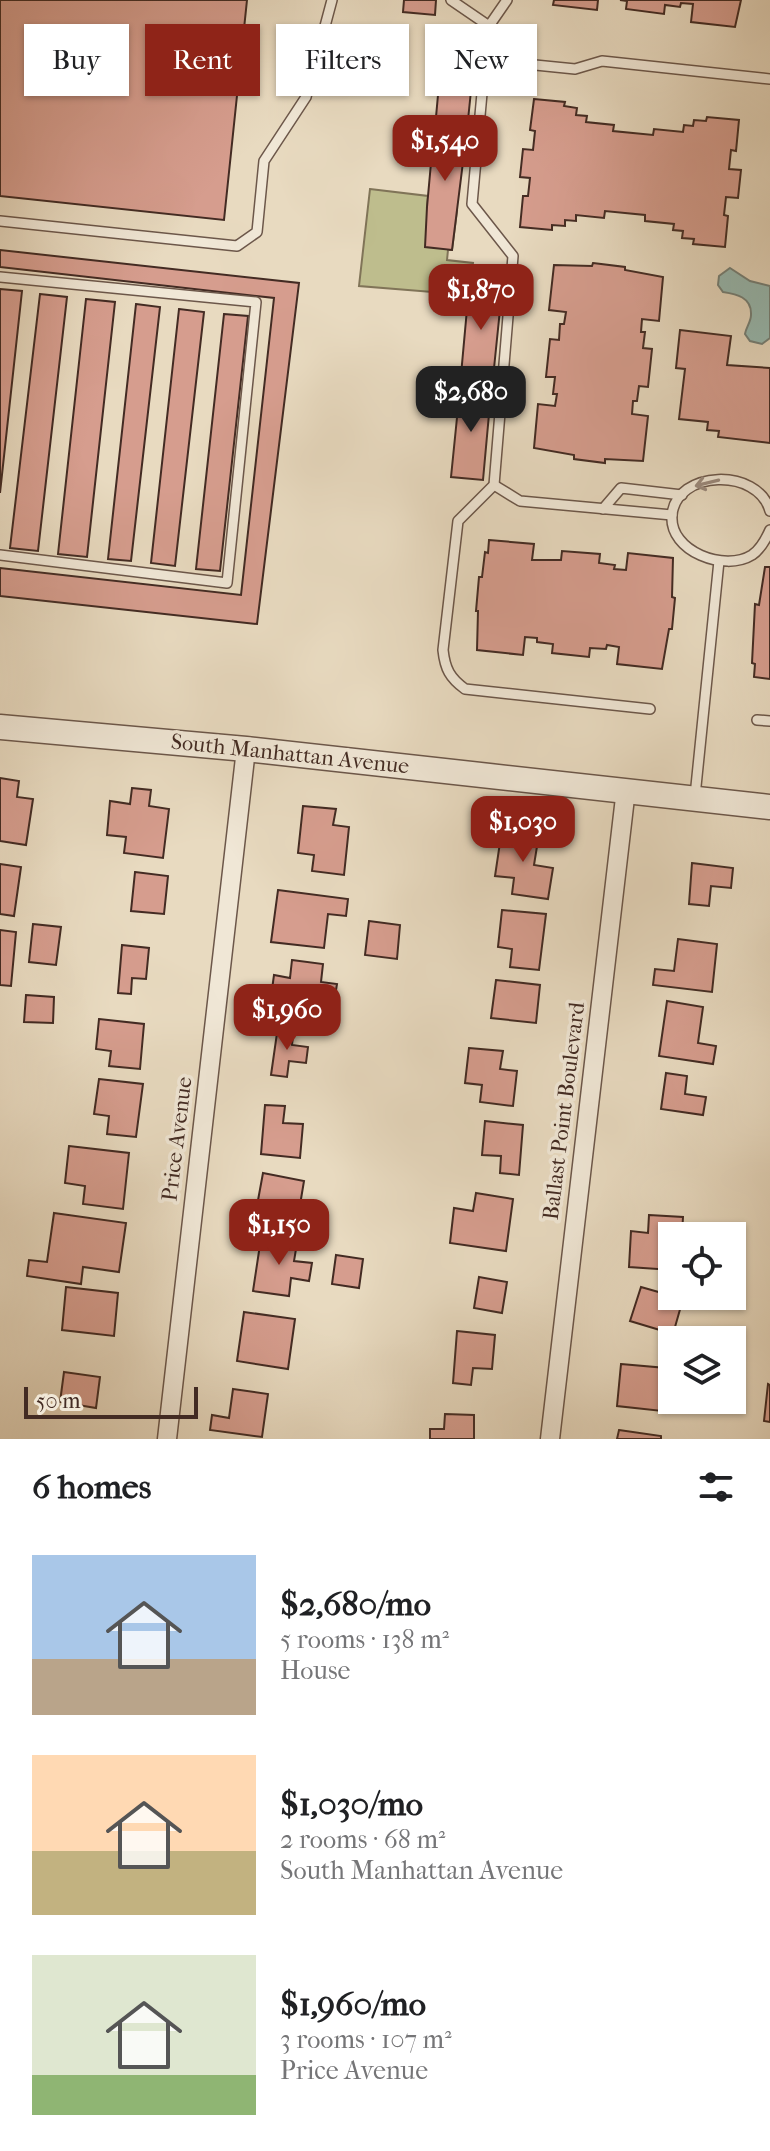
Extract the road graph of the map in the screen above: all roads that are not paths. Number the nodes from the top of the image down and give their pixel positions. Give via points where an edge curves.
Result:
1 (332, 0) edge
2 (451, 0) edge
3 (507, 0) edge
4 (486, 24) edge
5 (490, 24) edge
6 (537, 65) edge
7 (770, 79) edge
8 (482, 96) edge
9 (0, 221) edge
10 (0, 277) edge
11 (494, 485) junction
12 (682, 495) junction
13 (603, 509) junction
14 (770, 511) edge
15 (672, 515) junction
16 (770, 530) edge
17 (0, 555) edge
18 (719, 561) junction
19 (650, 709) dead end
20 (757, 720) dead end
21 (770, 721) edge
22 (0, 727) edge
23 (246, 749) junction
24 (626, 789) junction
25 (695, 798) junction
26 (770, 807) edge
27 (167, 1439) edge
28 (550, 1439) edge

1 - 9 lane via 306,97 264,161 257,232 237,246
2 - 4 lane
3 - 5 lane
6 - 7 lane via 575,69 602,61
8 - 11 lane via 472,204 513,256
10 - 17 lane via 256,302 227,583
11 - 13 lane via 520,501
11 - 19 lane via 458,521 443,650 451,679 465,689
12 - 13 lane via 621,488
14 -> 12 lane via 744,482 710,480
12 - 15 lane
13 - 15 lane
15 - 18 lane via 675,532 688,548
16 - 18 lane via 752,555
18 - 25 lane
20 - 21 lane
22 - 23 street, South Manhattan Avenue
23 - 24 street, South Manhattan Avenue
23 - 27 street, Price Avenue
24 - 25 street, South Manhattan Avenue
24 - 28 street, Ballast Point Boulevard
25 - 26 street, South Manhattan Avenue

